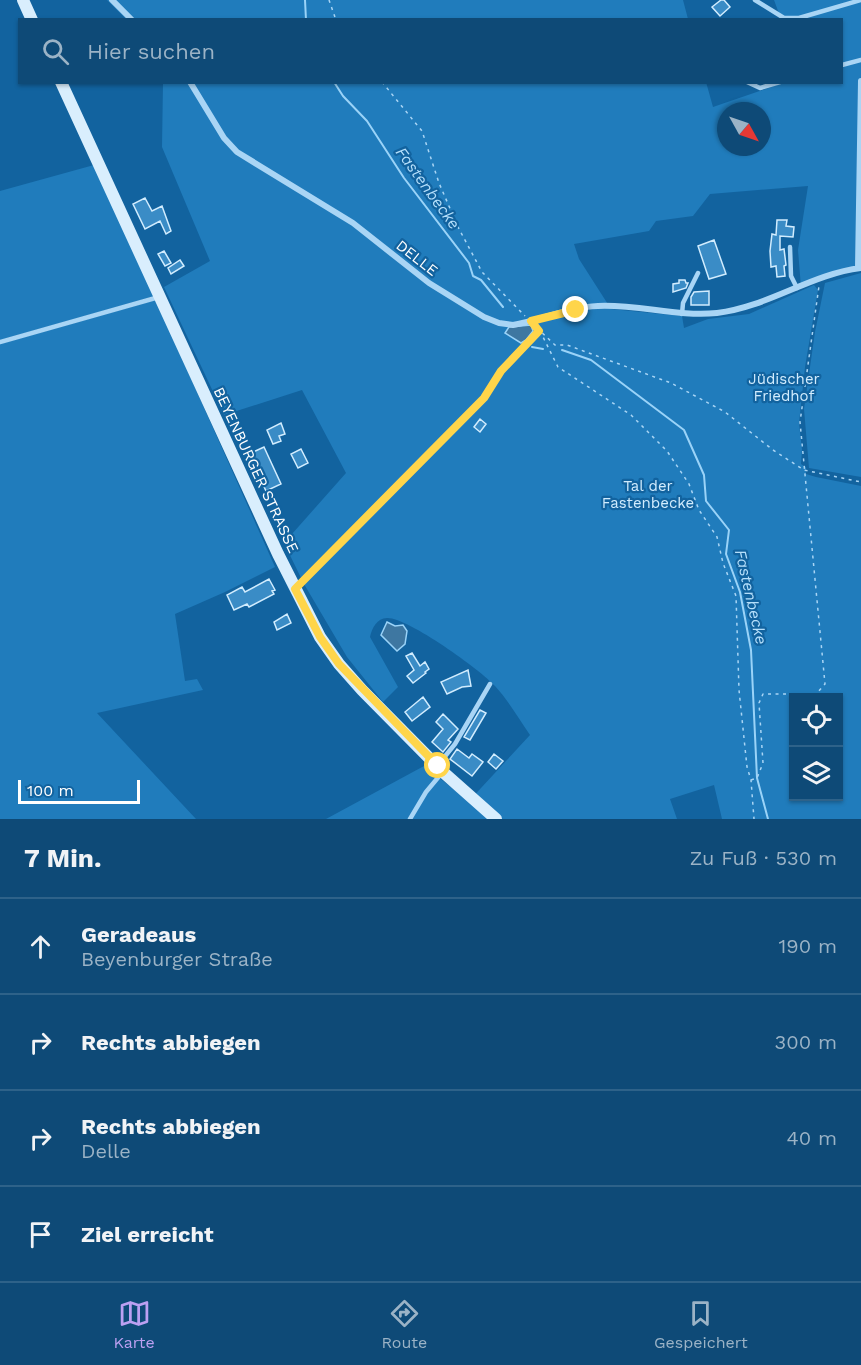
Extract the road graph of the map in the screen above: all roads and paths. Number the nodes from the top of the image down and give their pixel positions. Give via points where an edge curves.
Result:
1 (23, 0) edge
2 (112, 0) edge
3 (329, 0) edge
4 (755, 0) edge
5 (861, 0) edge
6 (31, 18) edge
7 (130, 18) edge
8 (335, 18) edge
9 (861, 60) edge
10 (843, 65) edge
11 (861, 81) edge
12 (62, 84) edge
13 (191, 84) edge
14 (384, 84) edge
15 (751, 84) edge
16 (773, 84) edge
17 (790, 247) dead end
18 (859, 268) edge
19 (698, 273) dead end
20 (819, 279) junction
21 (797, 288) junction
22 (160, 297) junction
23 (682, 314) junction
24 (531, 321) junction
25 (539, 331) junction
26 (0, 342) edge
27 (804, 470) junction
28 (861, 482) edge
29 (295, 589) junction
30 (490, 684) dead end
31 (440, 769) junction
32 (751, 780) junction
33 (410, 819) edge
34 (496, 819) edge
35 (754, 819) edge

1 - 6 main road
2 - 7 street
3 - 8 path
4 - 5 lane via 784,18 799,18
9 - 10 lane
11 - 18 street
12 - 22 main road, BEYENBURGER STRASSE
13 - 24 street, DELLE via 224,138 243,157 353,223 429,283 484,317 506,324
14 - 24 path via 422,131 458,228 482,273
15 - 16 lane via 760,88
17 - 21 lane via 791,276
18 - 20 street, DELLE
19 - 23 lane via 683,303
20 - 21 street, DELLE
20 - 27 path via 800,422
21 - 23 street, DELLE via 749,307
22 - 26 lane
22 - 29 main road, BEYENBURGER STRASSE
23 - 24 street, DELLE via 598,306
24 - 25 path
25 - 27 path via 555,345 577,348 680,388 725,412
25 - 29 path via 501,371 484,398
25 - 32 path via 558,367 631,415 667,451 717,537 736,596 739,690
27 - 28 path
27 - 32 path via 825,684 816,694 763,694 759,703 763,763 757,778
29 - 31 main road, BEYENBURGER STRASSE via 339,664
30 - 31 lane
31 - 33 lane
31 - 34 main road, BEYENBURGER STRASSE
32 - 35 path

